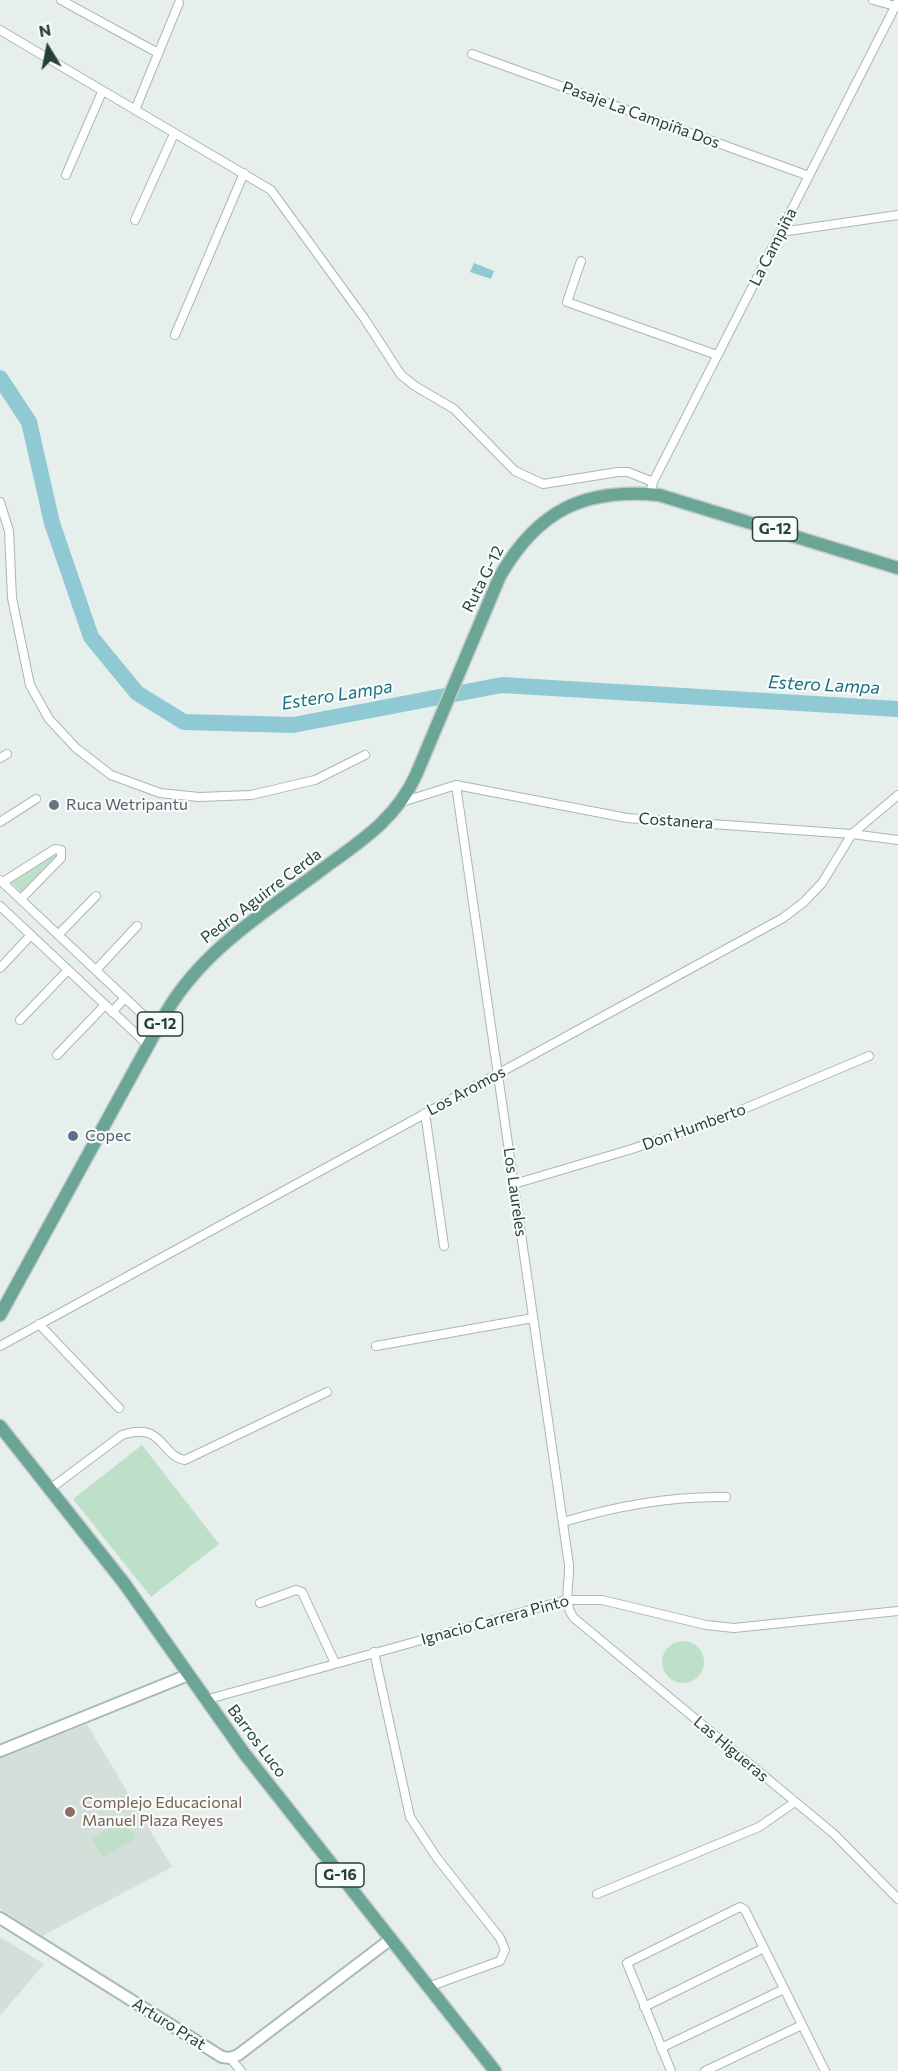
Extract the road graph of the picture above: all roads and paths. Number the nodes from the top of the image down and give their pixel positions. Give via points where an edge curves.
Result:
1 (61, 0) edge
2 (873, 0) edge
3 (179, 3) dead end
4 (897, 3) edge
5 (0, 30) edge
6 (158, 53) junction
7 (472, 54) dead end
8 (102, 92) junction
9 (135, 110) junction
10 (174, 134) junction
11 (244, 173) junction
12 (66, 175) dead end
13 (809, 176) junction
14 (898, 215) edge
15 (135, 220) dead end
16 (781, 232) junction
17 (581, 261) dead end
18 (175, 335) dead end
19 (717, 355) junction
20 (652, 488) junction
21 (0, 502) edge
22 (898, 568) edge
23 (365, 755) dead end
24 (456, 785) junction
25 (898, 795) edge
26 (36, 799) dead end
27 (402, 801) junction
28 (0, 822) edge
29 (852, 834) junction
30 (898, 840) edge
31 (1, 881) edge
32 (96, 896) dead end
33 (21, 899) junction
34 (0, 906) edge
35 (137, 926) dead end
36 (31, 935) junction
37 (58, 935) junction
38 (0, 968) edge
39 (68, 970) junction
40 (96, 970) junction
41 (125, 998) junction
42 (105, 1005) junction
43 (112, 1012) junction
44 (20, 1020) dead end
45 (157, 1028) junction
46 (148, 1045) junction
47 (57, 1055) dead end
48 (869, 1056) dead end
49 (498, 1074) junction
50 (425, 1113) junction
51 (514, 1184) junction
52 (444, 1246) dead end
53 (0, 1315) edge
54 (533, 1318) junction
55 (39, 1324) junction
56 (0, 1346) edge
57 (376, 1346) dead end
58 (327, 1392) dead end
59 (119, 1408) dead end
60 (0, 1426) edge
61 (50, 1489) junction
62 (726, 1497) dead end
63 (563, 1522) junction
64 (566, 1600) junction
65 (260, 1603) dead end
66 (898, 1611) edge
67 (374, 1652) junction
68 (335, 1663) junction
69 (188, 1675) junction
70 (205, 1701) junction
71 (0, 1751) edge
72 (792, 1805) junction
73 (597, 1894) dead end
74 (898, 1899) edge
75 (0, 1918) edge
76 (391, 1940) junction
77 (764, 1948) junction
78 (429, 1987) junction
79 (784, 1989) junction
80 (644, 2007) junction
81 (802, 2025) junction
82 (661, 2048) junction
83 (230, 2058) junction
84 (241, 2071) edge
85 (495, 2071) edge
86 (671, 2071) edge
87 (705, 2071) edge
88 (825, 2071) edge

1 - 6 street
2 - 4 street
3 - 6 street
4 - 13 street, La Campiña
5 - 8 street
6 - 9 street
7 - 13 street, Pasaje La Campiña Dos
8 - 9 street
8 - 12 street
9 - 10 street
10 - 11 street
10 - 15 street
11 - 18 street
11 - 20 street via 271,190 401,375 454,409 515,471 543,484 628,472
13 - 16 street, La Campiña
14 - 16 street
16 - 19 street, La Campiña
17 - 19 street via 567,302
19 - 20 street, La Campiña
20 - 22 main road, Ruta G-12 / G-12
20 - 27 main road, Ruta G-12 / G-12 via 570,505 549,517 524,540 509,560 480,620
21 - 23 street via 9,531 12,598 30,685 49,719 76,748 111,775 160,793 199,797 251,795 315,780
24 - 27 street
24 - 29 street, Costanera via 627,818
24 - 49 street, Los Laureles
25 - 29 street, Los Aromos
26 - 28 street
27 - 45 main road, Pedro Aguirre Cerda / G-12 via 374,832 211,954 176,995
29 - 30 street, Costanera
29 - 49 street, Los Aromos via 822,883 783,918
31 - 33 street
31 - 33 street via 55,849 61,850 61,858
32 - 37 street
33 - 37 street
34 - 36 street
35 - 40 street
36 - 38 street
36 - 39 street
37 - 40 street
39 - 42 street
39 - 44 street
40 - 41 street
41 - 43 street
41 - 45 street
42 - 43 street
42 - 47 street
43 - 46 street
45 - 46 main road, Pedro Aguirre Cerda / G-12
46 - 53 main road, Pedro Aguirre Cerda / G-12
48 - 51 street, Don Humberto via 727,1116
49 - 50 street, Los Aromos
49 - 51 street, Los Laureles
50 - 52 street
50 - 55 street, Los Aromos
51 - 54 street, Los Laureles
54 - 57 street
54 - 63 street, Los Laureles
55 - 56 street, Los Aromos
55 - 59 street
58 - 61 street via 185,1460 150,1434 122,1435
60 - 61 main road, Barros Luco / G-16
61 - 69 main road, Barros Luco / G-16 via 131,1592
62 - 63 street via 697,1496 626,1505
63 - 64 street, Los Laureles via 570,1575
64 - 66 street, Ignacio Carrera Pinto via 602,1600 734,1628
64 - 67 street, Ignacio Carrera Pinto
64 - 72 street, Las Higueras via 574,1618
65 - 68 street via 296,1590 302,1592
67 - 68 street, Ignacio Carrera Pinto
67 - 78 street via 410,1817 505,1950 500,1961
68 - 70 street, Ignacio Carrera Pinto
69 - 70 main road, Barros Luco / G-16
69 - 71 street
70 - 76 main road, Barros Luco / G-16
72 - 73 street via 759,1827
72 - 74 street, Las Higueras via 848,1847
75 - 83 street, Arturo Prat via 222,2057
76 - 78 main road, Barros Luco / G-16
76 - 83 street
77 - 79 street
77 - 80 street
77 - 80 street via 745,1910 738,1908 628,1962
78 - 85 main road, Barros Luco / G-16
79 - 81 street
79 - 82 street
80 - 82 street
81 - 87 street
81 - 88 street
82 - 86 street
83 - 84 street

